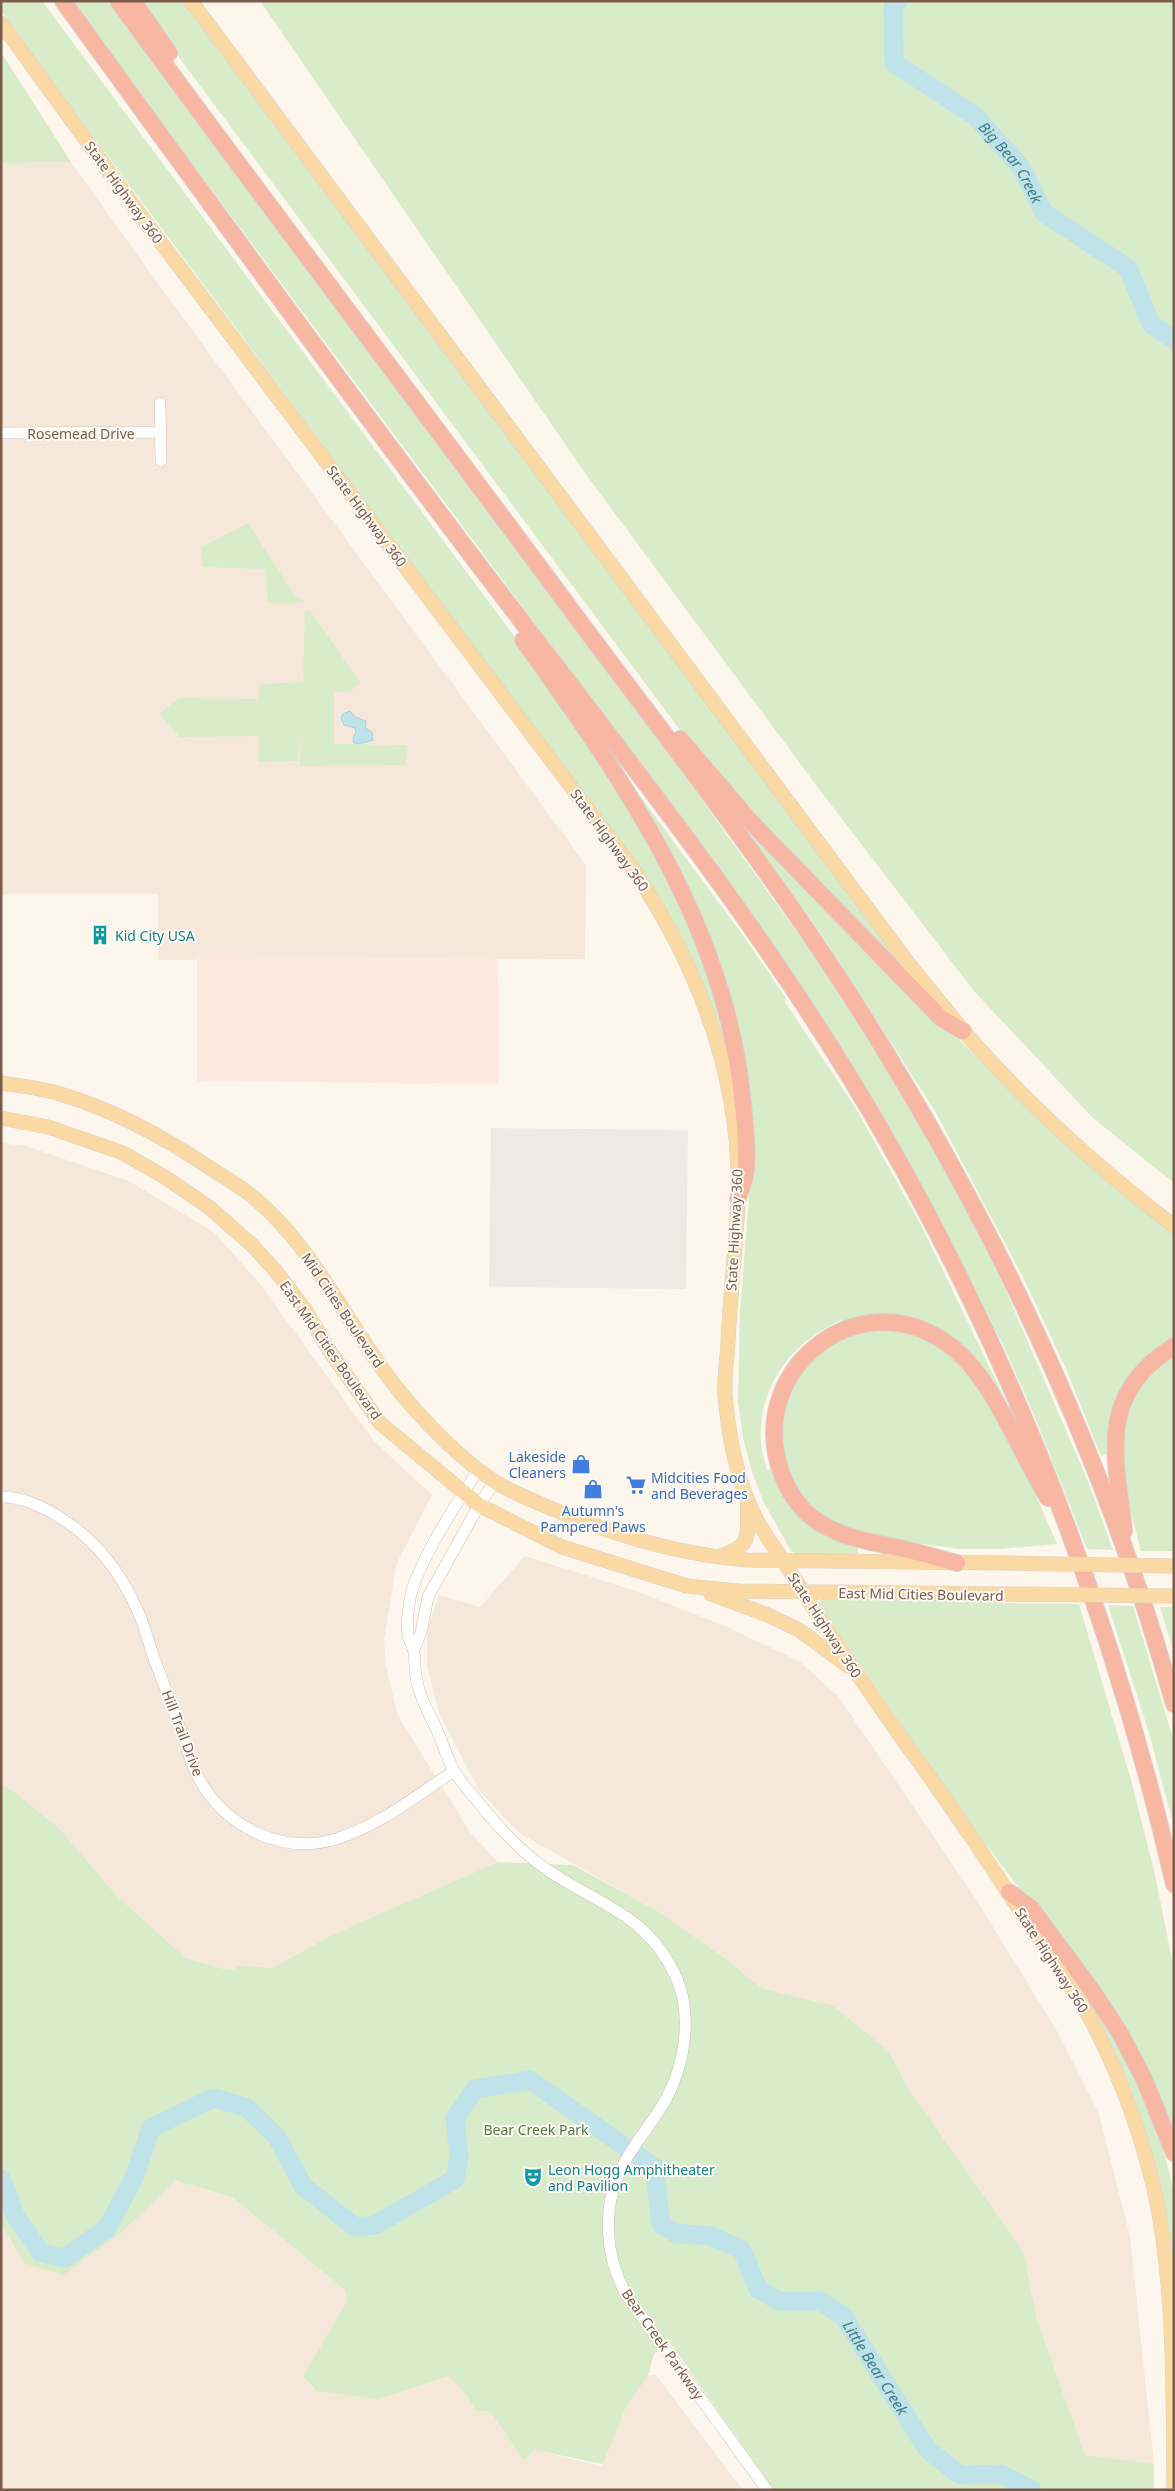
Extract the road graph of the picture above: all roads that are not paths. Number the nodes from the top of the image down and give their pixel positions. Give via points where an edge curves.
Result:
1 (50, 1) edge
2 (63, 1) edge
3 (118, 1) edge
4 (132, 1) edge
5 (191, 1) edge
6 (1, 23) edge
7 (7, 34) edge
8 (162, 138) junction
9 (240, 168) junction
10 (160, 403) dead end
11 (160, 432) junction
12 (1, 433) edge
13 (161, 462) dead end
14 (423, 492) junction
15 (503, 518) junction
16 (963, 1031) junction
17 (1, 1082) edge
18 (1, 1118) edge
19 (738, 1200) junction
20 (1174, 1226) edge
21 (1174, 1346) edge
22 (479, 1469) junction
23 (495, 1481) junction
24 (463, 1493) junction
25 (1, 1497) edge
26 (748, 1502) junction
27 (479, 1505) junction
28 (1074, 1541) junction
29 (1128, 1556) junction
30 (714, 1558) junction
31 (783, 1561) junction
32 (957, 1563) junction
33 (1174, 1566) edge
34 (687, 1586) junction
35 (803, 1593) junction
36 (1174, 1596) edge
37 (414, 1649) junction
38 (856, 1672) junction
39 (1174, 1704) edge
40 (454, 1771) junction
41 (1174, 1884) edge
42 (1008, 1892) junction
43 (1174, 2153) edge
44 (766, 2490) edge
45 (1174, 2490) edge

1 - 8 highway via 147,132
2 - 8 highway
3 - 9 highway
4 - 9 highway via 236,146
5 - 16 main road via 909,964
6 - 7 main road, State Highway 360
7 - 19 main road, State Highway 360 via 652,897 701,992 712,1025 735,1135
8 - 14 highway
9 - 15 highway
10 - 11 street
11 - 12 street, Rosemead Drive
11 - 13 street
14 - 19 highway via 431,514 568,703 625,791 682,890 724,999 738,1062 746,1171
14 - 28 highway via 727,894 850,1077 922,1203 979,1316
15 - 16 highway via 525,536 692,754 750,821 941,1018
15 - 29 highway via 778,890 856,1004 899,1074 1007,1270 1091,1461
16 - 20 main road via 1079,1148
17 - 22 main road, Mid Cities Boulevard via 60,1094 134,1123 252,1195 295,1238 320,1271 402,1395
18 - 24 main road, East Mid Cities Boulevard via 48,1127 123,1153 210,1208 275,1270 380,1423
19 - 26 main road, State Highway 360 via 725,1392 736,1458
21 - 29 highway via 1155,1358 1137,1376 1123,1400 1116,1424 1115,1450
22 - 23 main road, Mid Cities Boulevard
22 - 24 street, Bear Creek Parkway
23 - 27 street, Bear Creek Parkway
23 - 30 main road, Mid Cities Boulevard via 535,1502 602,1529
24 - 27 main road, East Mid Cities Boulevard
24 - 37 street, Bear Creek Parkway via 424,1562 412,1591 408,1633
25 - 40 street, Hill Trail Drive via 25,1501 51,1511 84,1534 113,1566 138,1611 199,1779 221,1808 251,1830 294,1845 337,1839 370,1825
26 - 30 main road via 746,1541 740,1548
26 - 31 main road, State Highway 360
27 - 34 main road, East Mid Cities Boulevard via 562,1547
27 - 37 street, Bear Creek Parkway via 428,1597
28 - 32 highway via 981,1380 948,1344 905,1325 882,1323 837,1333 798,1363 784,1385 775,1410 775,1446 787,1487 800,1506 839,1534
28 - 41 highway via 1120,1680
29 - 39 highway
30 - 31 main road
31 - 32 main road
31 - 35 main road, State Highway 360
32 - 33 main road, bridge
34 - 35 main road, East Mid Cities Boulevard
34 - 38 main road via 768,1615 799,1630
35 - 36 main road, East Mid Cities Boulevard, bridge
35 - 38 main road, State Highway 360
37 - 40 street, Bear Creek Parkway via 416,1679
38 - 42 main road, State Highway 360
40 - 44 street, Bear Creek Parkway via 489,1816 521,1848 548,1870 640,1926 668,1962 682,1991 686,2030 677,2075 664,2102 624,2164 610,2206 611,2258 617,2279
42 - 43 highway via 1031,1908 1091,1988 1144,2079
42 - 45 main road, State Highway 360 via 1092,2024 1116,2073 1156,2197 1169,2290

